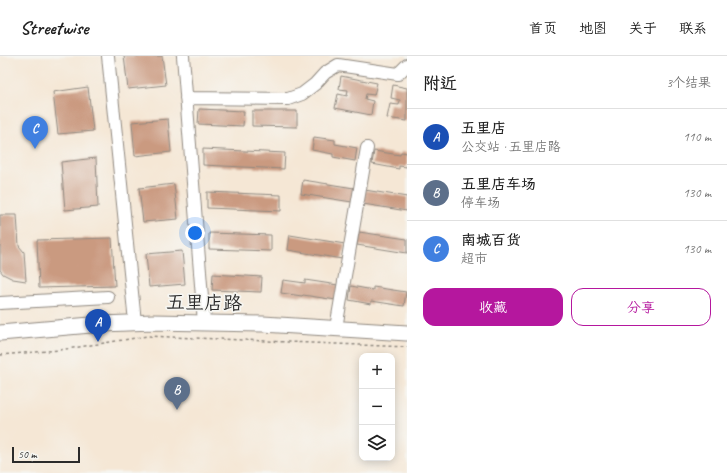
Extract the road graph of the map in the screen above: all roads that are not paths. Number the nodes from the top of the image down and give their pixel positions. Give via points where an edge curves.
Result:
1 (108, 56) edge
2 (183, 56) edge
3 (407, 65) edge
4 (186, 98) junction
5 (367, 148) dead end
6 (108, 297) dead end
7 (0, 303) edge
8 (135, 322) junction
9 (204, 323) junction
10 (336, 328) junction
11 (0, 333) edge
12 (407, 333) edge

1 - 8 street
2 - 4 street
3 - 4 street via 398,74 338,65 302,94 288,99
4 - 9 street
5 - 10 street
6 - 7 street
8 - 9 main road, 五里店路
8 - 11 main road, 五里店路
9 - 10 main road, 五里店路
10 - 12 main road, 五里店路

